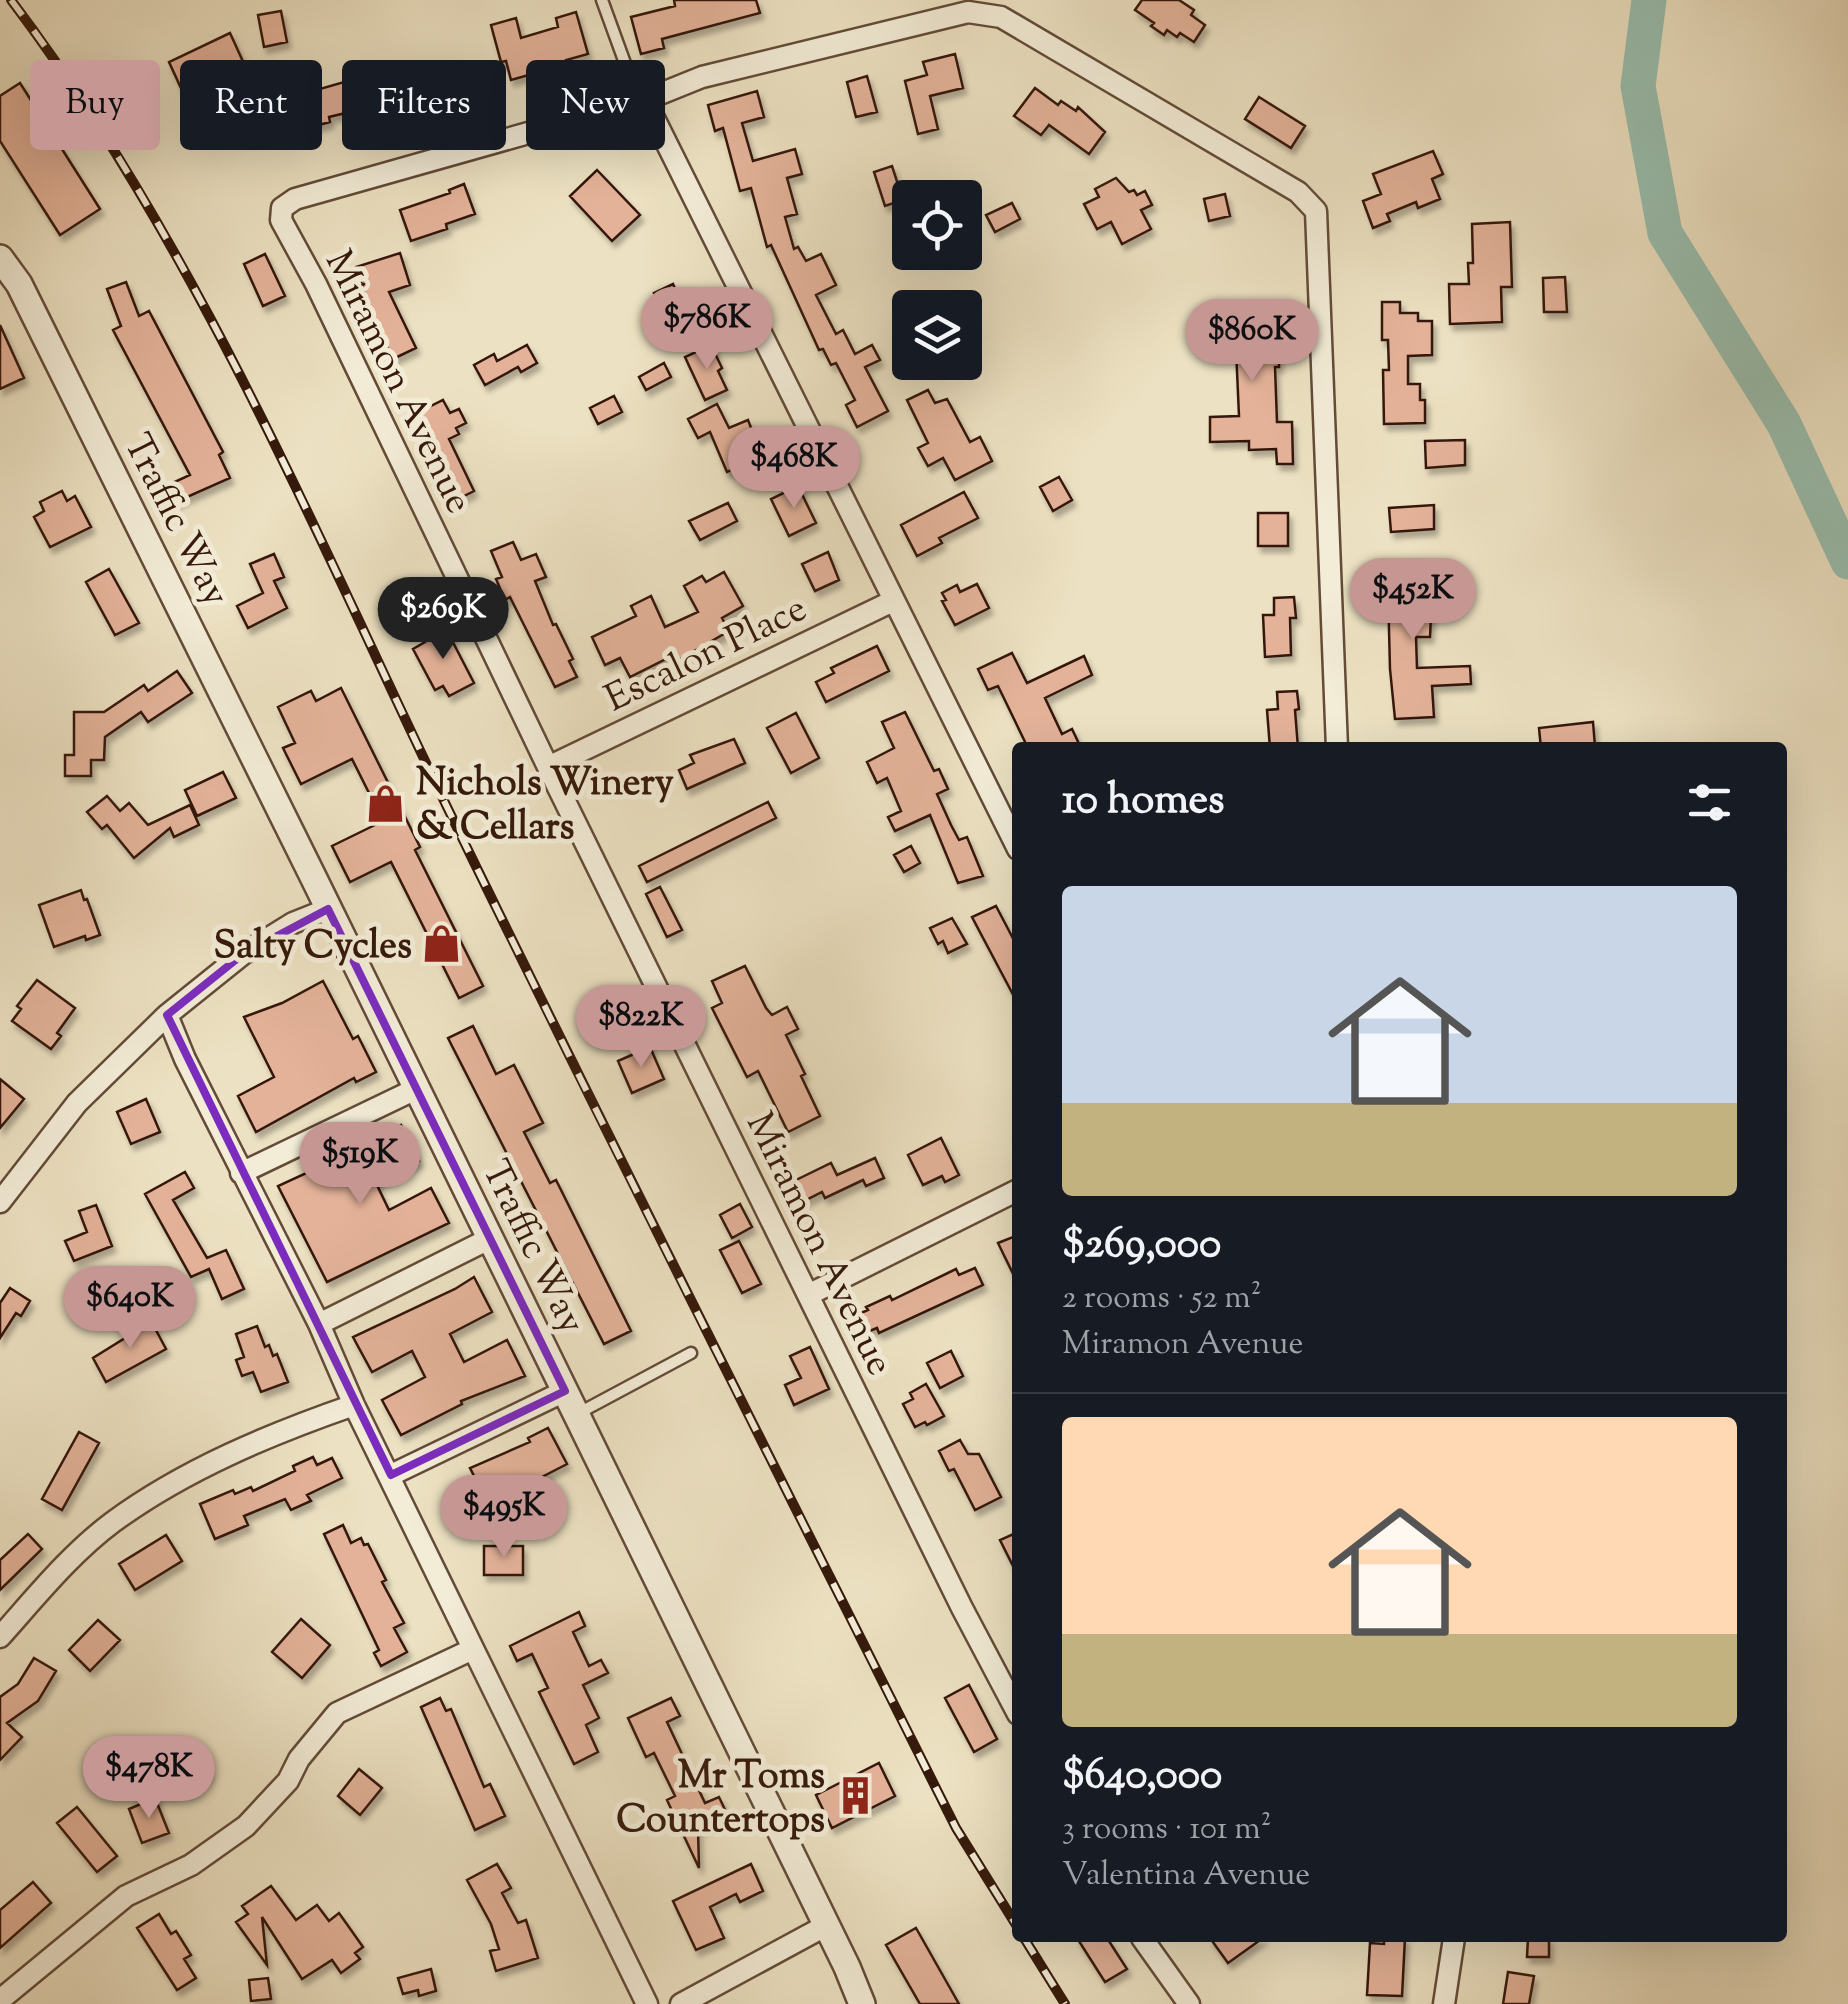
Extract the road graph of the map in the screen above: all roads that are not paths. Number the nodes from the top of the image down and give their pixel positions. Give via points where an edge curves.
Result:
1 (602, 0) edge
2 (624, 60) edge
3 (665, 92) edge
4 (526, 134) edge
5 (665, 140) edge
6 (0, 258) edge
7 (9, 285) edge
8 (893, 600) junction
9 (1337, 742) edge
10 (548, 767) junction
11 (1012, 838) edge
12 (328, 909) junction
13 (168, 1016) junction
14 (416, 1088) junction
15 (241, 1173) junction
16 (1012, 1193) edge
17 (0, 1202) edge
18 (489, 1239) junction
19 (808, 1295) junction
20 (319, 1324) junction
21 (691, 1353) dead end
22 (570, 1402) junction
23 (354, 1405) junction
24 (391, 1475) junction
25 (0, 1637) edge
26 (472, 1649) junction
27 (1012, 1703) edge
28 (827, 1926) junction
29 (1145, 1942) edge
30 (1453, 1942) edge
31 (0, 2000) edge
32 (647, 2004) edge
33 (681, 2004) edge
34 (862, 2004) edge
35 (1190, 2004) edge
36 (1444, 2004) edge

1 - 2 lane
3 - 9 street via 968,12 1001,17 1298,192 1316,211
4 - 10 street, Miramon Avenue via 294,200 282,208 281,220
5 - 8 street
6 - 7 street, Traffic Way
7 - 12 street, Traffic Way
8 - 10 street, Escalon Place
8 - 11 street
10 - 19 street, Miramon Avenue
12 - 13 street via 243,954
12 - 14 street, Traffic Way
13 - 15 street
13 - 17 street via 77,1103
14 - 15 street
14 - 18 street, Traffic Way
15 - 20 street
16 - 19 street
18 - 20 street
18 - 22 street, Traffic Way
19 - 27 street, Miramon Avenue
20 - 23 street
21 - 22 lane
22 - 24 street
22 - 28 street, Traffic Way
23 - 24 street
23 - 25 street via 291,1426 127,1513
24 - 26 street
26 - 31 street via 337,1714 246,1826 191,1866 126,1896
26 - 32 street
28 - 33 street
28 - 34 street, Traffic Way
29 - 35 street
30 - 36 street

